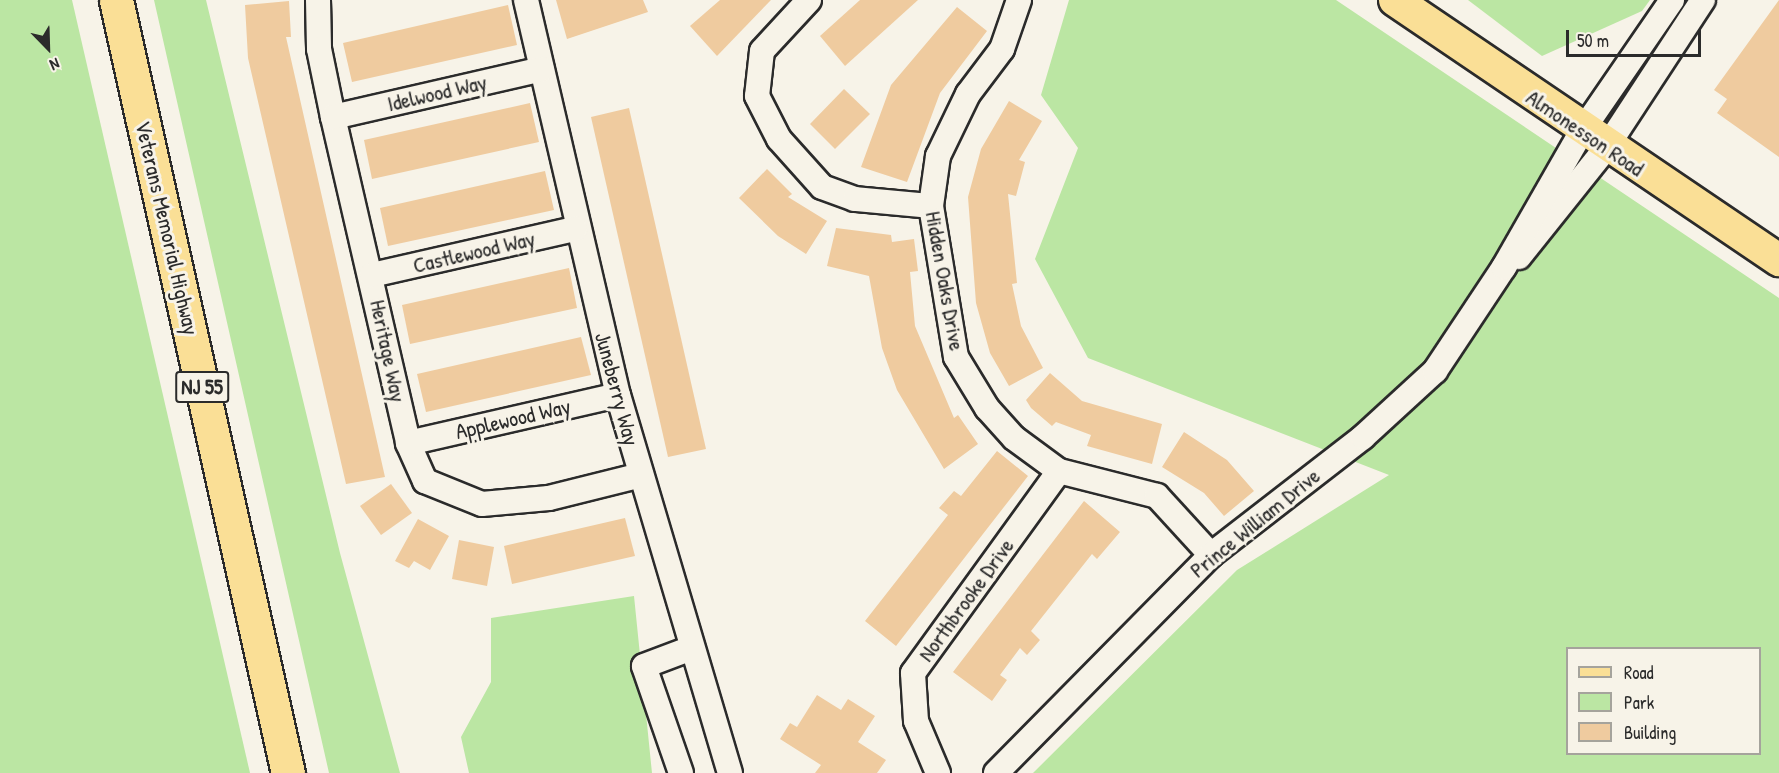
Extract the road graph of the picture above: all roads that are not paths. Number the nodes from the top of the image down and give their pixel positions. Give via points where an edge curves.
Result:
1 (116, 0) edge
2 (318, 0) edge
3 (526, 0) edge
4 (809, 0) edge
5 (1395, 0) edge
6 (1672, 0) edge
7 (1702, 0) edge
8 (1012, 2) edge
9 (542, 69) junction
10 (333, 117) junction
11 (1594, 140) junction
12 (931, 206) junction
13 (575, 229) junction
14 (1779, 260) edge
15 (372, 275) junction
16 (618, 395) junction
17 (408, 443) junction
18 (1059, 471) junction
19 (641, 476) junction
20 (1211, 555) junction
21 (692, 648) junction
22 (288, 773) edge
23 (681, 773) edge
24 (730, 773) edge
25 (938, 773) edge
26 (996, 773) edge

1 - 22 highway, Veterans Memorial Highway / NJ 55
2 - 10 street, Heritage Way via 319,49
3 - 9 street, Juneberry Way
4 - 12 street via 762,51 757,96 779,139 822,187 855,199
5 - 11 main road, Almonesson Road
6 - 11 street
7 - 11 street
8 - 12 street, Hidden Oaks Drive via 1002,49 968,94 938,156
9 - 10 street, Idelwood Way
9 - 13 street, Juneberry Way
10 - 15 street, Heritage Way
11 - 14 main road, Almonesson Road
11 - 20 street, Prince William Drive via 1435,370 1411,395
12 - 18 street, Hidden Oaks Drive via 956,357 987,408
13 - 15 street, Castlewood Way
13 - 16 street, Juneberry Way
15 - 17 street, Heritage Way
16 - 17 street, Applewood Way
16 - 19 street, Juneberry Way
17 - 19 street, Heritage Way via 425,481 482,504 549,498
18 - 20 street, Hidden Oaks Drive via 1157,496
18 - 25 street, Northbrooke Drive via 913,673 916,721
19 - 21 street, Juneberry Way
20 - 26 street, Prince William Drive
21 - 23 street via 644,666
21 - 24 street, Juneberry Way

